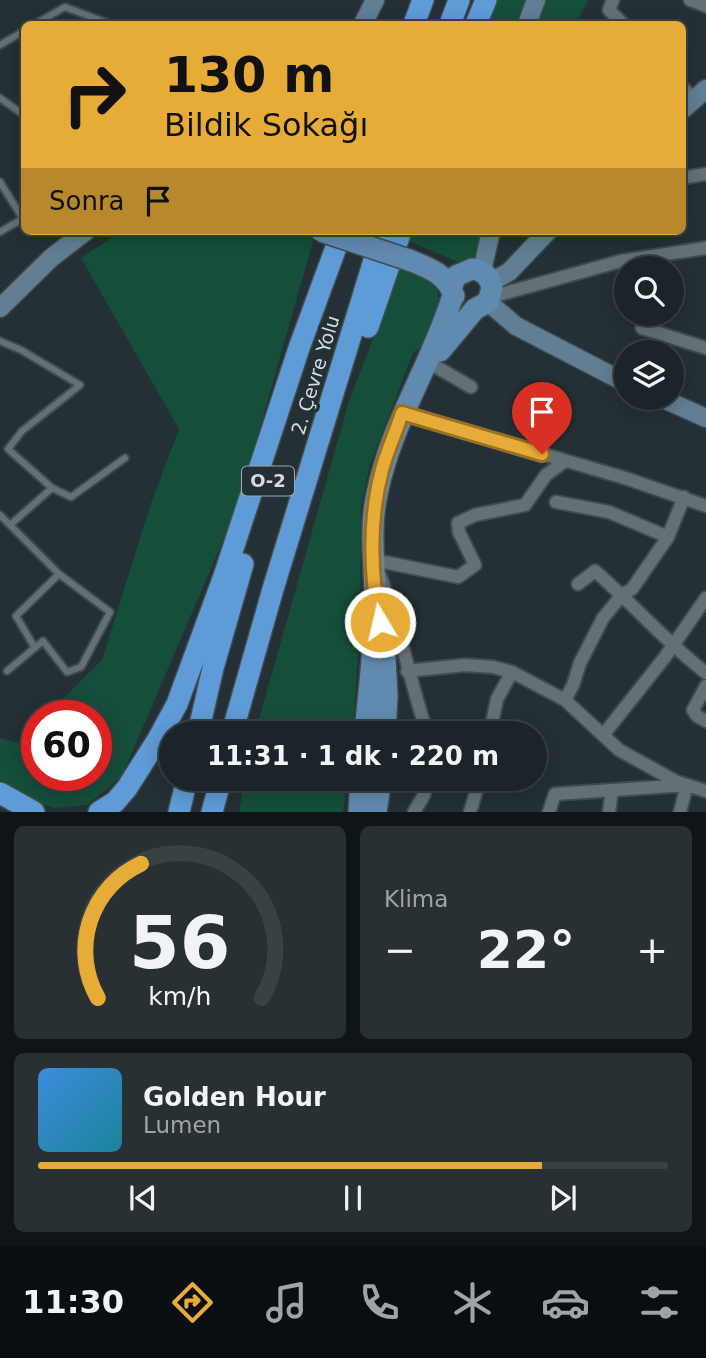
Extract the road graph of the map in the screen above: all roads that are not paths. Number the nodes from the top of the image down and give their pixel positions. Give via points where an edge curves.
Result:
1 (375, 0) edge
2 (423, 0) edge
3 (458, 0) edge
4 (486, 0) edge
5 (536, 0) edge
6 (614, 0) edge
7 (690, 0) edge
8 (65, 3) edge
9 (706, 6) edge
10 (39, 21) edge
11 (104, 21) edge
12 (364, 21) edge
13 (415, 21) edge
14 (451, 21) edge
15 (477, 21) edge
16 (528, 21) edge
17 (620, 21) edge
18 (21, 33) edge
19 (0, 45) edge
20 (0, 99) edge
21 (21, 113) edge
22 (706, 174) edge
23 (686, 177) edge
24 (0, 182) edge
25 (21, 214) edge
26 (21, 221) edge
27 (2, 231) edge
28 (81, 235) edge
29 (336, 235) edge
30 (342, 235) edge
31 (343, 235) edge
32 (366, 235) edge
33 (382, 235) edge
34 (400, 235) edge
35 (490, 235) edge
36 (544, 235) edge
37 (0, 237) edge
38 (706, 248) edge
39 (660, 254) joint
40 (411, 255) junction
41 (474, 289) junction
42 (3, 299) edge
43 (643, 326) edge
44 (0, 341) edge
45 (706, 348) edge
46 (428, 362) junction
47 (614, 377) edge
48 (471, 387) dead end
49 (684, 408) edge
50 (402, 413) junction
51 (706, 418) edge
52 (125, 458) dead end
53 (565, 461) junction
54 (52, 488) junction
55 (684, 497) junction
56 (556, 502) dead end
57 (706, 506) edge
58 (0, 515) edge
59 (10, 525) junction
60 (668, 537) junction
61 (374, 560) junction
62 (59, 574) junction
63 (579, 584) dead end
64 (273, 589) junction
65 (622, 595) junction
66 (706, 598) edge
67 (375, 599) junction
68 (672, 647) junction
69 (35, 648) junction
70 (7, 671) dead end
71 (407, 671) junction
72 (512, 672) junction
73 (706, 673) edge
74 (706, 686) edge
75 (565, 700) junction
76 (201, 721) edge
77 (236, 721) edge
78 (366, 721) edge
79 (386, 721) edge
80 (423, 721) edge
81 (492, 721) edge
82 (706, 721) edge
83 (604, 734) junction
84 (687, 785) junction
85 (612, 790) junction
86 (706, 790) edge
87 (184, 791) edge
88 (218, 791) edge
89 (229, 791) edge
90 (365, 791) edge
91 (367, 791) edge
92 (373, 791) edge
93 (425, 791) edge
94 (476, 791) edge
95 (0, 793) edge
96 (0, 803) edge
97 (20, 812) edge
98 (34, 812) edge
99 (99, 812) edge
100 (179, 812) edge
101 (212, 812) edge
102 (225, 812) edge
103 (352, 812) edge
104 (359, 812) edge
105 (378, 812) edge
106 (414, 812) edge
107 (470, 812) edge
108 (549, 812) edge
109 (609, 812) edge
110 (680, 812) edge

1 - 12 street
2 - 13 highway
3 - 14 highway
4 - 15 highway
5 - 16 street
6 - 17 street via 609,10
7 - 9 street
8 - 10 lane
8 - 11 lane
18 - 19 lane
20 - 21 lane
22 - 23 street
24 - 25 lane
26 - 27 lane
27 - 37 lane
28 - 42 street
29 - 40 main road, bridge
30 - 99 highway via 177,704 127,788
31 - 76 highway, 2. Çevre Yolu / O-2 via 239,575
32 - 40 main road
33 - 64 highway, 2. Çevre Yolu / O-2
34 - 64 highway
35 - 41 street
36 - 41 street via 509,272
38 - 39 street
39 - 41 street
40 - 41 main road
41 - 46 main road via 444,348
41 - 47 street via 516,326
43 - 45 street
44 - 54 lane via 80,385 22,431 8,449
46 - 48 street
46 - 50 main road
49 - 51 street
50 - 53 street
50 - 61 main road via 376,498
52 - 54 lane via 71,496
53 - 55 street
53 - 61 street via 546,475 525,505 475,514 458,523 475,565 458,577
54 - 59 lane
55 - 57 street
55 - 60 street
56 - 60 street via 608,512
58 - 59 lane
59 - 62 lane
60 - 65 street via 632,589
61 - 67 main road
61 - 71 street via 395,614
62 - 69 lane via 16,616
62 - 69 lane via 110,612 80,667 66,672 43,641
63 - 65 street via 595,571
64 - 77 highway, 2. Çevre Yolu / O-2
65 - 68 street
65 - 75 street via 603,618
66 - 68 street
67 - 78 main road
67 - 79 main road via 385,646
68 - 73 street
68 - 83 street
69 - 70 lane
71 - 72 street via 465,665
71 - 80 street
72 - 75 street
72 - 81 street via 497,699
74 - 82 street via 694,710
75 - 83 street
83 - 84 street via 619,750
84 - 85 street
84 - 86 street
84 - 110 street
85 - 108 street via 555,794
85 - 109 street
87 - 100 highway
88 - 101 highway
89 - 102 highway
90 - 103 main road
91 - 104 main road
92 - 105 main road
93 - 106 street
94 - 107 street
95 - 98 highway
96 - 97 highway

